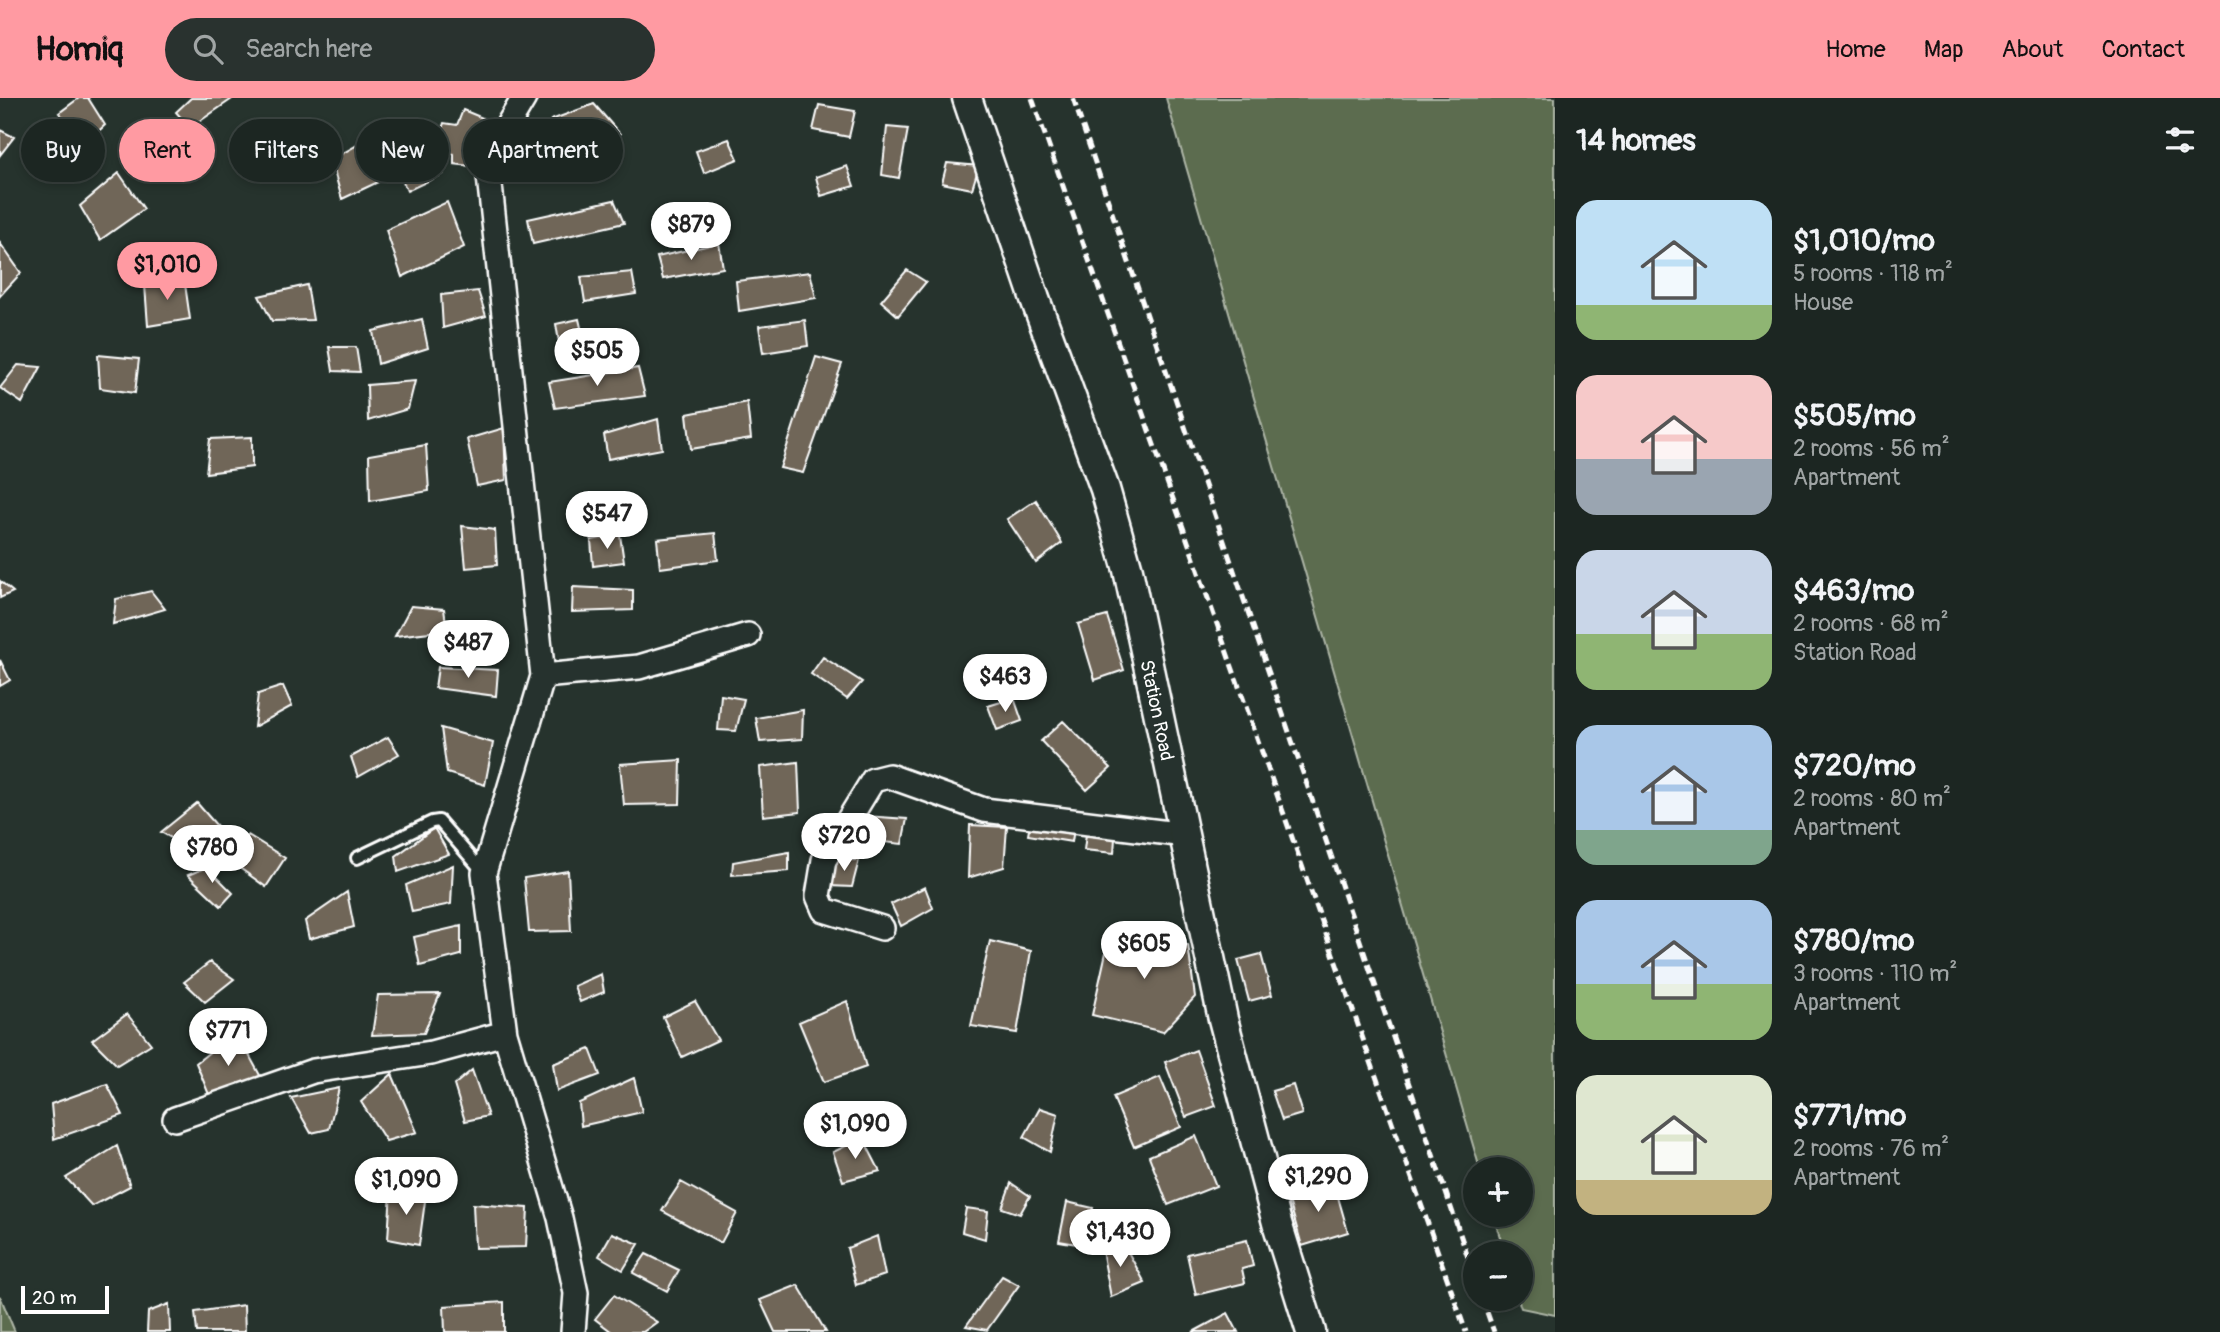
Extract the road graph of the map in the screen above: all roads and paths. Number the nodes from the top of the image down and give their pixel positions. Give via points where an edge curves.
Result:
1 (524, 98) edge
2 (967, 98) edge
3 (748, 635) dead end
4 (543, 676) junction
5 (1185, 835) junction
6 (357, 858) dead end
7 (484, 873) junction
8 (882, 928) dead end
9 (505, 1033) junction
10 (175, 1119) dead end
11 (573, 1332) edge
12 (1311, 1332) edge

1 - 4 street via 499,140 489,176
2 - 5 street, Station Road via 1105,489 1128,570
3 - 4 street via 639,667
4 - 7 street
5 - 8 street via 984,810 888,776 873,780 824,860 818,896 824,910
5 - 12 street, Station Road via 1223,1019
6 - 7 lane via 439,821
7 - 9 street
9 - 10 street via 431,1053 313,1071
9 - 11 street via 560,1218 576,1293

